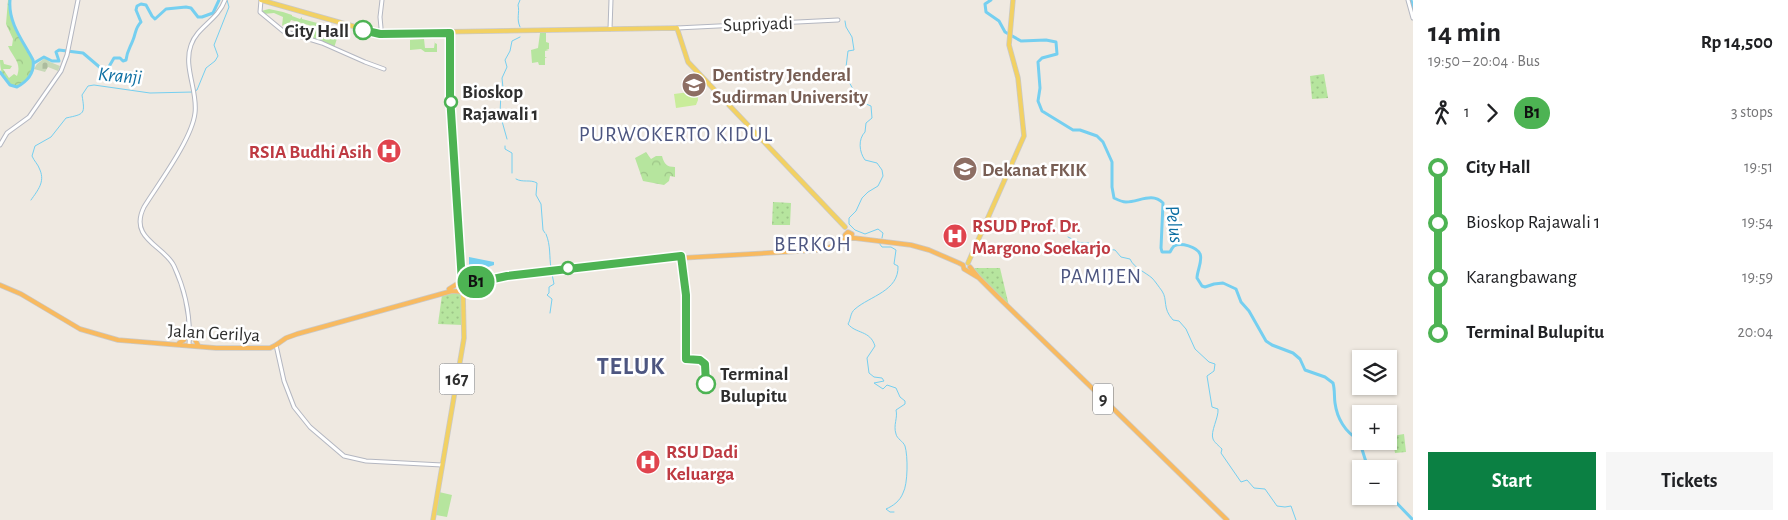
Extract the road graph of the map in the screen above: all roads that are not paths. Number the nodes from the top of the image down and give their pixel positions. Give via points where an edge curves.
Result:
1 (78, 0) edge
2 (225, 0) edge
3 (261, 0) edge
4 (382, 0) edge
5 (611, 0) edge
6 (1012, 0) edge
7 (1408, 0) edge
8 (1413, 18) edge
9 (838, 20) dead end
10 (677, 28) junction
11 (610, 29) junction
12 (380, 31) junction
13 (385, 68) dead end
14 (0, 144) edge
15 (845, 227) joint
16 (848, 236) junction
17 (738, 254) junction
18 (660, 259) junction
19 (966, 266) junction
20 (494, 279) junction
21 (465, 282) junction
22 (0, 285) edge
23 (457, 285) junction
24 (463, 291) junction
25 (430, 296) junction
26 (190, 331) junction
27 (296, 334) junction
28 (122, 339) junction
29 (179, 344) junction
30 (189, 344) junction
31 (276, 345) junction
32 (196, 346) junction
33 (442, 465) junction
34 (433, 520) edge
35 (1227, 520) edge

1 - 14 main road via 61,71 29,116
2 - 26 main road via 220,11 191,44 189,55 195,114 189,134 144,207 141,221 150,243 174,265 190,314
3 - 12 main road
3 - 13 main road via 260,12 283,31
4 - 12 main road
5 - 11 main road
6 - 19 main road via 1009,41 1018,78 1024,136
7 - 8 main road
9 - 10 main road, Supriyadi
10 - 11 main road
10 - 15 main road via 686,60
11 - 12 main road
15 - 16 main road
16 - 17 highway via 825,249
16 - 19 highway via 925,248
17 - 18 highway, Jalan Gerilya
17 - 18 highway, Jalan Gerilya
18 - 20 highway, Jalan Gerilya
19 - 35 highway, 9
20 - 21 highway, Jalan Gerilya via 470,284
20 - 24 highway, Jalan Gerilya
21 - 23 highway, Jalan Gerilya
21 - 24 highway via 467,287
22 - 28 highway, Jalan Gerilya via 84,330
23 - 24 highway
23 - 25 highway, Jalan Gerilya
24 - 25 highway, Jalan Gerilya
24 - 33 main road, 167 via 464,338
25 - 27 highway, Jalan Gerilya
26 - 29 highway
26 - 30 main road
26 - 32 highway
27 - 31 highway, Jalan Gerilya
27 - 32 highway, Jalan Gerilya via 270,346
28 - 29 highway, Jalan Gerilya
28 - 32 highway, Jalan Gerilya
29 - 30 highway, Jalan Gerilya
30 - 32 highway, Jalan Gerilya
31 - 32 highway, Jalan Gerilya via 248,349
31 - 33 main road via 294,407 310,427 344,456 366,461
33 - 34 main road, 167

